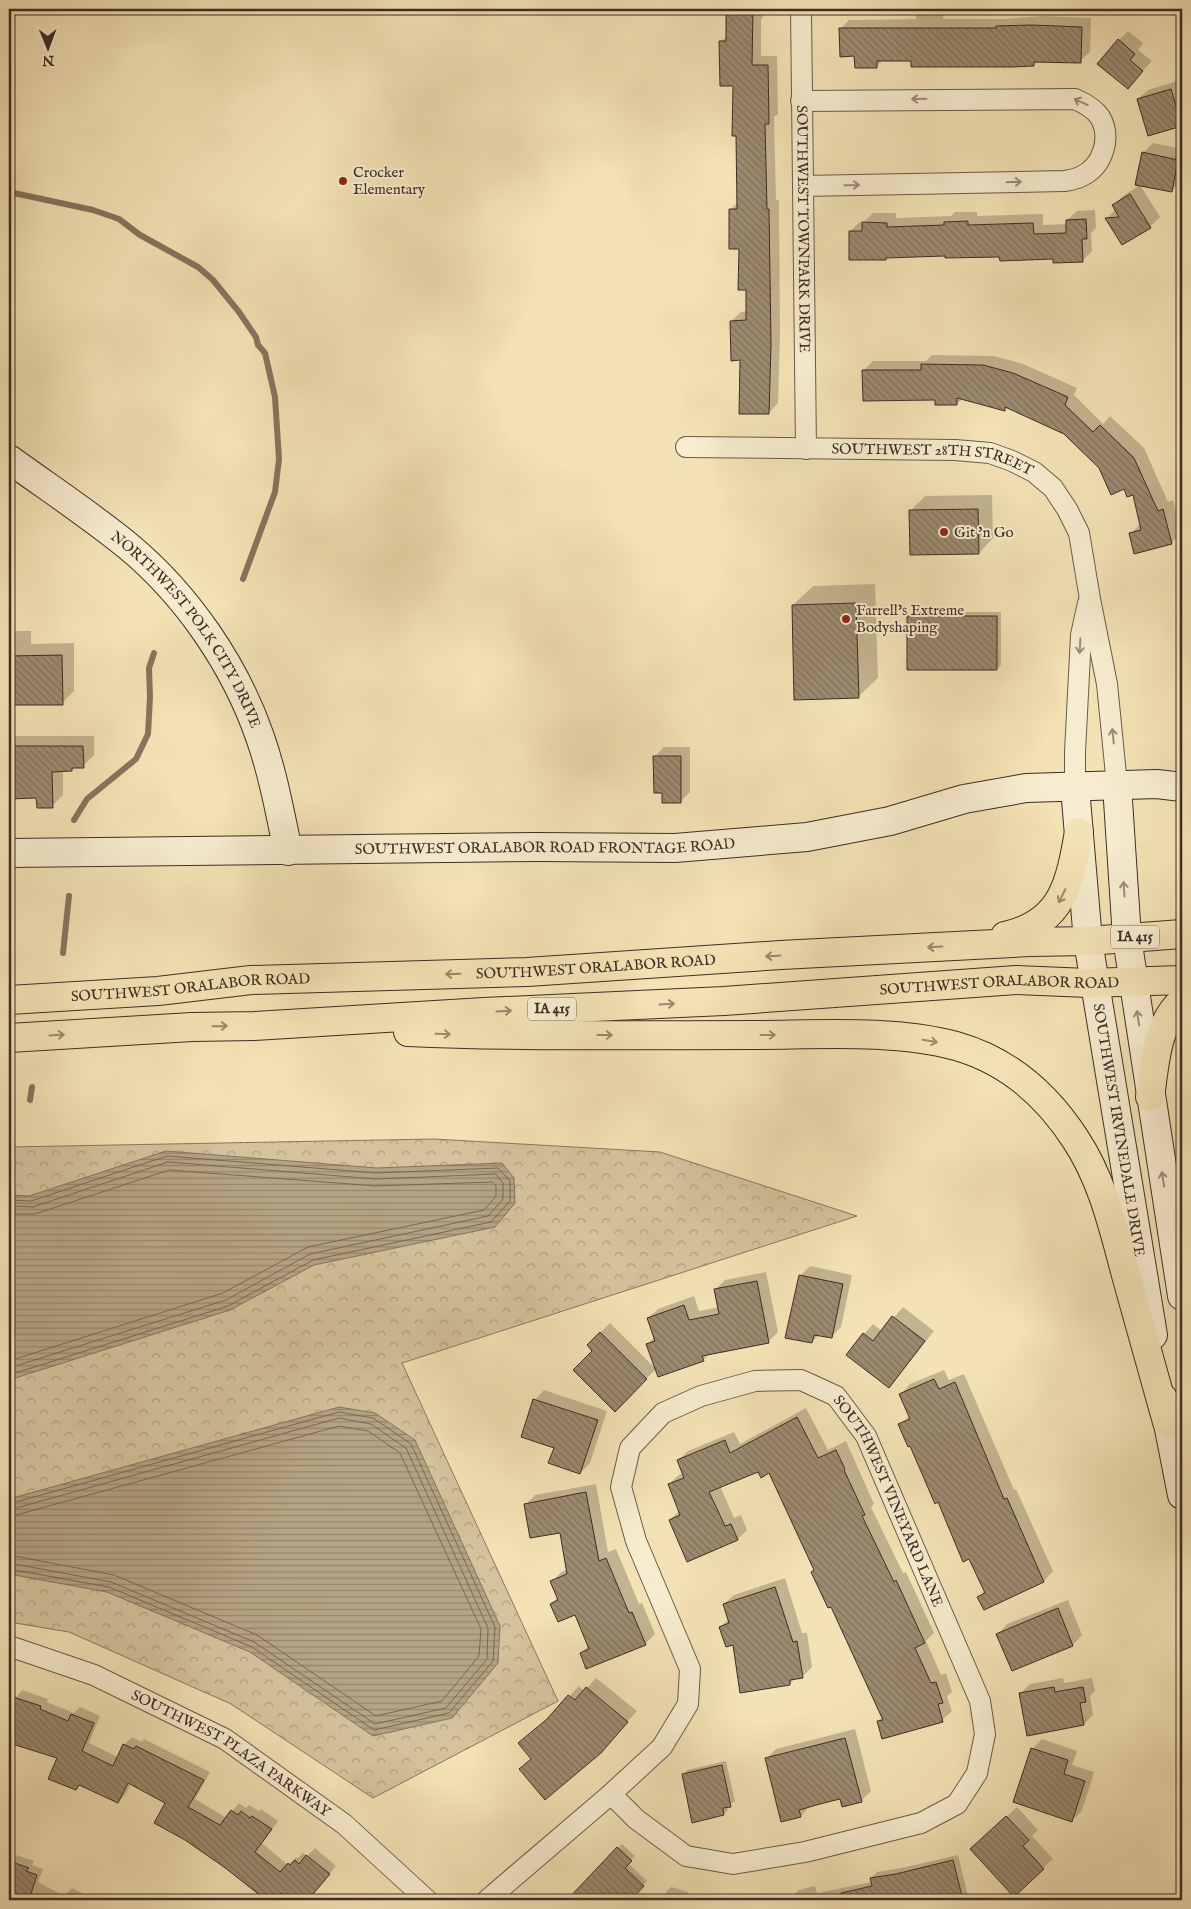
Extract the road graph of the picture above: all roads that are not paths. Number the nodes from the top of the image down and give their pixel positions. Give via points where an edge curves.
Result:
1 (801, 9) edge
2 (801, 101) junction
3 (803, 186) junction
4 (686, 447) dead end
5 (806, 449) junction
6 (9, 459) edge
7 (1090, 599) junction
8 (1117, 785) junction
9 (1182, 787) edge
10 (1075, 788) junction
11 (1079, 832) junction
12 (288, 851) junction
13 (9, 853) edge
14 (1182, 934) edge
15 (1127, 938) junction
16 (1088, 941) junction
17 (967, 945) junction
18 (1182, 980) edge
19 (1132, 981) junction
20 (1096, 982) junction
21 (9, 1000) edge
22 (1182, 1001) edge
23 (254, 1026) junction
24 (9, 1038) edge
25 (1150, 1096) junction
26 (1182, 1296) edge
27 (1167, 1422) junction
28 (1182, 1495) edge
29 (9, 1646) edge
30 (611, 1794) junction
31 (427, 1900) edge
32 (487, 1900) edge

1 - 2 street, SOUTHWEST TOWNPARK DRIVE
2 - 3 street, SOUTHWEST TOWNPARK DRIVE
3 -> 2 street via 1065,181 1080,177 1101,159 1105,130 1099,116 1075,98
3 - 5 street, SOUTHWEST TOWNPARK DRIVE
4 - 5 street, SOUTHWEST 28TH STREET
5 - 7 street, SOUTHWEST 28TH STREET via 990,453 1034,472 1053,488 1079,533
6 - 12 street, NORTHWEST POLK CITY DRIVE via 129,547 163,579 193,615 220,653 260,736
8 -> 7 street via 1108,684
7 -> 10 street, SOUTHWEST IRVINEDALE DRIVE via 1081,635
8 - 9 street, SOUTHWEST ORALABOR ROAD FRONTAGE ROAD
8 - 10 street, SOUTHWEST ORALABOR ROAD FRONTAGE ROAD
15 -> 8 street
10 - 11 street, SOUTHWEST IRVINEDALE DRIVE
10 - 12 street, SOUTHWEST ORALABOR ROAD FRONTAGE ROAD via 1026,788 964,799 890,821 807,837 675,848
11 - 16 street, SOUTHWEST IRVINEDALE DRIVE
11 -> 17 main road via 1061,900 1048,915 1019,933
12 - 13 street, SOUTHWEST ORALABOR ROAD FRONTAGE ROAD
14 - 15 main road, SOUTHWEST ORALABOR ROAD / IA 415
15 - 16 main road, SOUTHWEST ORALABOR ROAD / IA 415
15 - 19 street
16 - 17 main road, SOUTHWEST ORALABOR ROAD / IA 415
16 - 20 street, SOUTHWEST IRVINEDALE DRIVE
17 -> 21 main road, SOUTHWEST ORALABOR ROAD / IA 415 via 527,972 250,980 158,992
18 - 19 main road, SOUTHWEST ORALABOR ROAD / IA 415
19 - 20 main road, SOUTHWEST ORALABOR ROAD / IA 415
25 -> 19 street
23 -> 20 main road, SOUTHWEST ORALABOR ROAD / IA 415 via 742,1000 1016,980
20 - 27 street, SOUTHWEST IRVINEDALE DRIVE
22 - 25 main road via 1169,1017 1157,1046
24 -> 23 main road, SOUTHWEST ORALABOR ROAD / IA 415
23 -> 27 main road via 486,1036 862,1035 928,1040 958,1047 990,1060 1014,1072 1036,1090 1076,1139 1094,1171 1109,1210
26 -> 25 street
27 - 28 street, SOUTHWEST IRVINEDALE DRIVE
29 - 31 street, SOUTHWEST PLAZA PARKWAY via 94,1675 225,1739 344,1824
30 - 30 street, SOUTHWEST VINEYARD LANE via 636,1819 686,1856 733,1864 805,1852 921,1823 957,1804 977,1772 985,1734 980,1701 866,1436 836,1396 801,1380 755,1381 702,1396 663,1413 630,1448 621,1487 636,1541 690,1669 688,1704 662,1747
30 - 32 street, SOUTHWEST VINEYARD LANE

